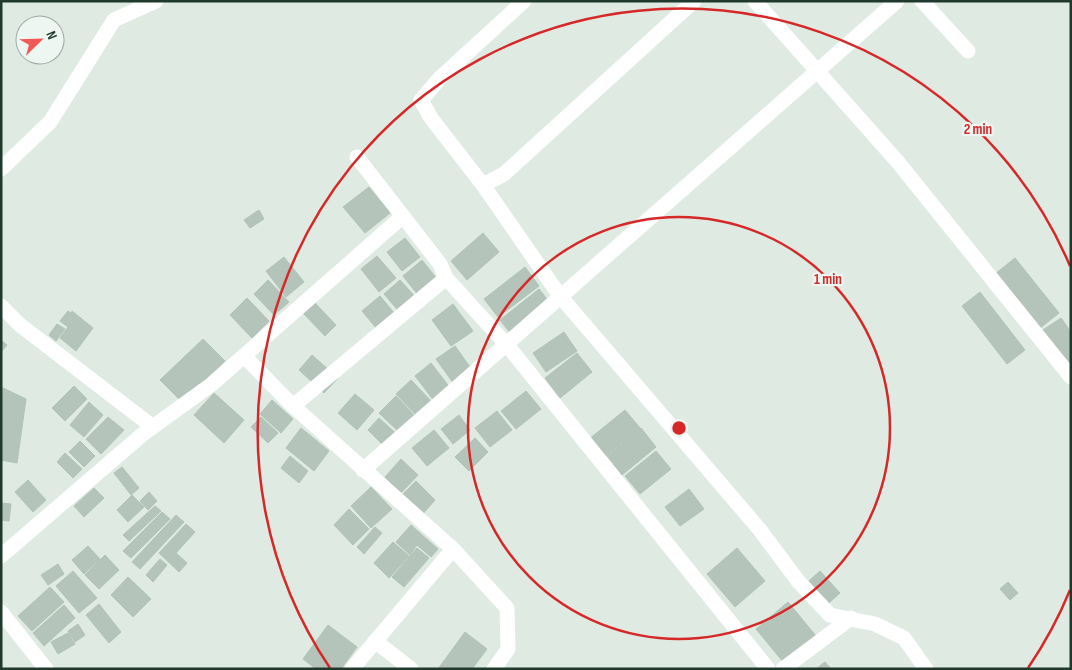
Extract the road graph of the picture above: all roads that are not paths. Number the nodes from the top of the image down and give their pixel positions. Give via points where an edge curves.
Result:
1 (156, 1) edge
2 (524, 1) edge
3 (694, 1) edge
4 (755, 1) edge
5 (897, 1) edge
6 (922, 1) edge
7 (968, 51) dead end
8 (818, 70) junction
9 (357, 157) dead end
10 (2, 166) edge
11 (483, 185) junction
12 (403, 216) junction
13 (446, 278) junction
14 (560, 296) junction
15 (1, 306) edge
16 (507, 344) junction
17 (244, 356) junction
18 (1071, 377) edge
19 (293, 406) junction
20 (153, 427) junction
21 (363, 470) junction
22 (453, 549) junction
23 (1, 556) edge
24 (1, 612) edge
25 (851, 618) junction
26 (375, 641) junction
27 (46, 669) edge
28 (352, 669) edge
29 (411, 669) edge
30 (494, 669) edge
31 (768, 669) edge
32 (783, 669) edge
33 (926, 669) edge

1 - 10 street via 114,20 50,122
2 - 11 street via 440,78 421,100 430,118
3 - 11 street via 504,174
4 - 8 street
5 - 8 street
6 - 7 street
8 - 14 street
8 - 18 street via 897,161
9 - 12 street
11 - 14 street
12 - 13 street via 440,264
12 - 17 street
13 - 16 street
13 - 19 street
14 - 16 street
14 - 25 street via 760,530 798,581 830,615
15 - 20 street via 20,325
16 - 21 street
16 - 31 street
17 - 19 street
17 - 20 street
19 - 21 street
20 - 23 street
21 - 22 street
22 - 26 street
22 - 30 street via 507,608 508,649
24 - 27 street
25 - 32 street
25 - 33 street via 875,624 904,638
26 - 28 street
26 - 29 street

